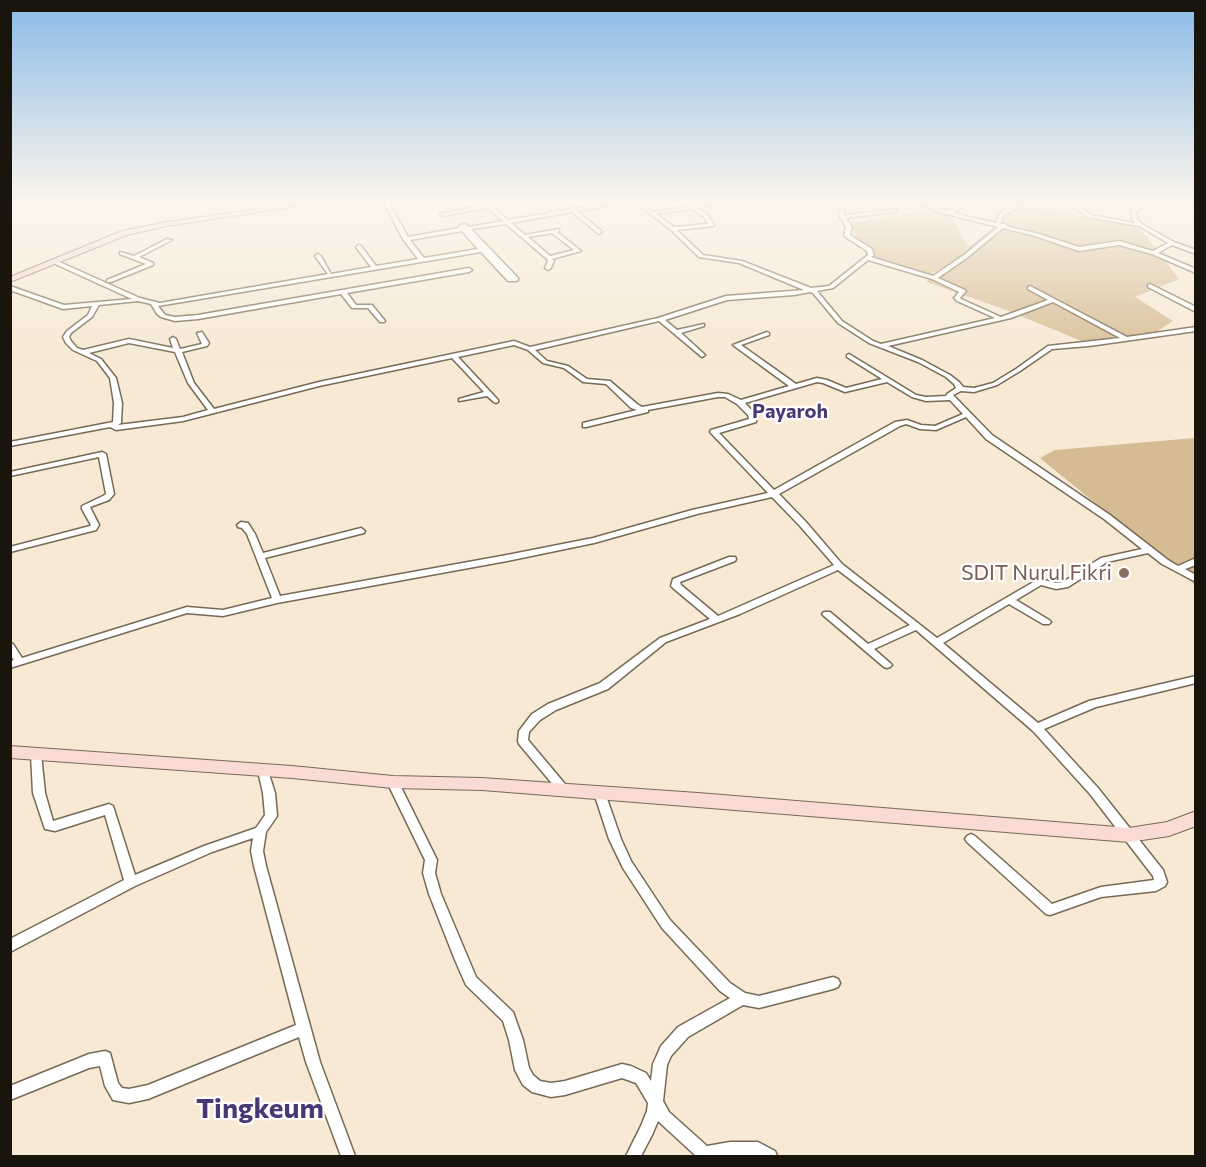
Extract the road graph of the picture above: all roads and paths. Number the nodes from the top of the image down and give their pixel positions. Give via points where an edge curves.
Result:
1 (67, 257) edge
2 (136, 257) edge
3 (319, 257) edge
4 (367, 257) edge
5 (427, 257) edge
6 (491, 257) edge
7 (493, 257) edge
8 (704, 257) edge
9 (964, 257) edge
10 (1164, 257) edge
11 (424, 258) junction
12 (549, 258) edge
13 (867, 258) joint
14 (59, 261) junction
15 (373, 266) junction
16 (548, 268) dead end
17 (469, 270) dead end
18 (1196, 271) edge
19 (329, 273) junction
20 (934, 278) junction
21 (10, 280) edge
22 (297, 280) junction
23 (109, 281) junction
24 (1150, 286) dead end
25 (10, 288) edge
26 (1030, 288) dead end
27 (809, 290) junction
28 (343, 292) junction
29 (147, 297) junction
30 (311, 297) junction
31 (138, 299) junction
32 (1054, 300) junction
33 (96, 305) junction
34 (154, 305) junction
35 (1196, 310) edge
36 (660, 319) junction
37 (1001, 319) junction
38 (382, 321) dead end
39 (702, 325) dead end
40 (1196, 329) edge
41 (676, 332) junction
42 (200, 333) dead end
43 (767, 334) dead end
44 (1125, 338) junction
45 (173, 339) dead end
46 (880, 346) junction
47 (530, 349) junction
48 (178, 351) junction
49 (83, 352) junction
50 (702, 355) dead end
51 (454, 356) junction
52 (849, 356) dead end
53 (888, 380) junction
54 (794, 386) junction
55 (960, 389) junction
56 (489, 393) junction
57 (949, 396) junction
58 (461, 400) dead end
59 (496, 400) dead end
60 (740, 402) junction
61 (647, 409) junction
62 (213, 412) junction
63 (966, 416) junction
64 (117, 423) junction
65 (586, 425) dead end
66 (10, 444) edge
67 (10, 474) edge
68 (773, 494) junction
69 (241, 525) dead end
70 (361, 531) dead end
71 (10, 550) edge
72 (1148, 550) junction
73 (260, 556) junction
74 (732, 559) dead end
75 (1196, 561) edge
76 (838, 566) junction
77 (1178, 569) junction
78 (1196, 579) edge
79 (277, 600) junction
80 (1010, 601) junction
81 (827, 614) dead end
82 (717, 621) junction
83 (1046, 622) dead end
84 (917, 626) junction
85 (936, 643) junction
86 (10, 646) edge
87 (867, 648) junction
88 (15, 664) edge
89 (887, 665) dead end
90 (1196, 679) edge
91 (1037, 728) junction
92 (10, 752) edge
93 (36, 754) junction
94 (263, 771) junction
95 (393, 782) junction
96 (564, 790) junction
97 (600, 793) junction
98 (1196, 818) edge
99 (260, 831) junction
100 (1129, 835) junction
101 (971, 839) dead end
102 (131, 882) junction
103 (10, 946) edge
104 (833, 983) dead end
105 (742, 999) junction
106 (304, 1029) junction
107 (10, 1093) edge
108 (655, 1102) junction
109 (348, 1156) edge
110 (633, 1156) edge
111 (770, 1156) edge

1 - 14 street
2 - 23 street via 151,264
3 - 19 street
4 - 15 street
5 - 11 street
6 - 7 street via 510,280 516,279
8 - 27 street via 740,262
9 - 20 street
10 - 18 street
11 - 15 street
11 - 22 street
12 - 16 street
13 - 20 street
13 - 27 street via 831,287
14 - 21 street
14 - 23 street
14 - 31 street
15 - 19 street
17 - 28 street
19 - 22 street
20 - 37 street via 963,291 959,300
22 - 29 street via 163,301
22 - 30 street
22 - 34 street
23 - 29 street
24 - 35 street
25 - 33 street via 56,306
26 - 32 street
27 - 36 street via 726,298
27 - 46 street via 840,322
28 - 30 street
28 - 38 street via 354,307 370,306
29 - 31 street
30 - 34 street via 185,319 163,316
31 - 33 street
31 - 34 street
32 - 37 street
32 - 44 street
33 - 49 street via 90,316 66,337
36 - 41 street
36 - 47 street
37 - 46 street
39 - 41 street
40 - 44 street
41 - 50 street
42 - 48 street via 205,345
43 - 54 street via 736,345
44 - 55 street via 1050,346 995,384
45 - 48 street
46 - 55 street via 942,373
47 - 51 street via 514,343
47 - 61 street via 545,362 566,367 581,379 608,382 634,406
48 - 49 street via 129,341
48 - 62 street via 191,383
49 - 64 street via 99,360 113,378
51 - 56 street
51 - 62 street via 319,384
52 - 53 street
53 - 54 street via 845,390 822,380
53 - 57 street via 919,398
54 - 60 street
55 - 57 street
56 - 58 street
56 - 59 street
57 - 63 street
60 - 61 street via 718,394
60 - 68 street via 753,420 714,432
61 - 65 street
62 - 64 street via 133,427 113,427
63 - 68 street via 936,428 898,424
63 - 72 street via 989,438 1107,517
64 - 66 street
67 - 71 street via 102,454 110,494 86,506 93,528
68 - 76 street
68 - 79 street via 594,540
69 - 73 street via 251,534
70 - 73 street
72 - 77 street
72 - 80 street via 1104,560 1065,585 1040,582
73 - 79 street
74 - 82 street via 676,581 676,586
75 - 77 street
76 - 82 street
76 - 84 street
77 - 78 street
79 - 88 street via 223,613 187,610
80 - 83 street
80 - 85 street
81 - 87 street
82 - 96 street via 663,639 604,686 536,717 524,731 523,741
84 - 85 street
84 - 87 street
85 - 91 street
86 - 88 street
87 - 89 street
90 - 91 street via 1093,704
91 - 100 street
92 - 93 street
93 - 94 street
93 - 102 street via 39,793 49,826 109,809
94 - 95 street
94 - 99 street via 270,816
95 - 96 street
95 - 108 street via 431,860 429,873 435,894 461,960 471,981 508,1017 528,1080 551,1090 622,1071 640,1078
96 - 97 street
97 - 100 street
97 - 105 street via 627,864 666,924 724,987
98 - 100 street via 1169,829
99 - 102 street
99 - 106 street via 260,866
100 - 101 street via 1160,874 1161,884 1101,892 1050,910
102 - 103 street
104 - 105 street via 776,1000
105 - 108 street via 682,1032 660,1065
106 - 107 street via 148,1092 118,1095 105,1058
106 - 109 street
108 - 110 street via 647,1130
108 - 111 street via 671,1124 704,1154 744,1149

